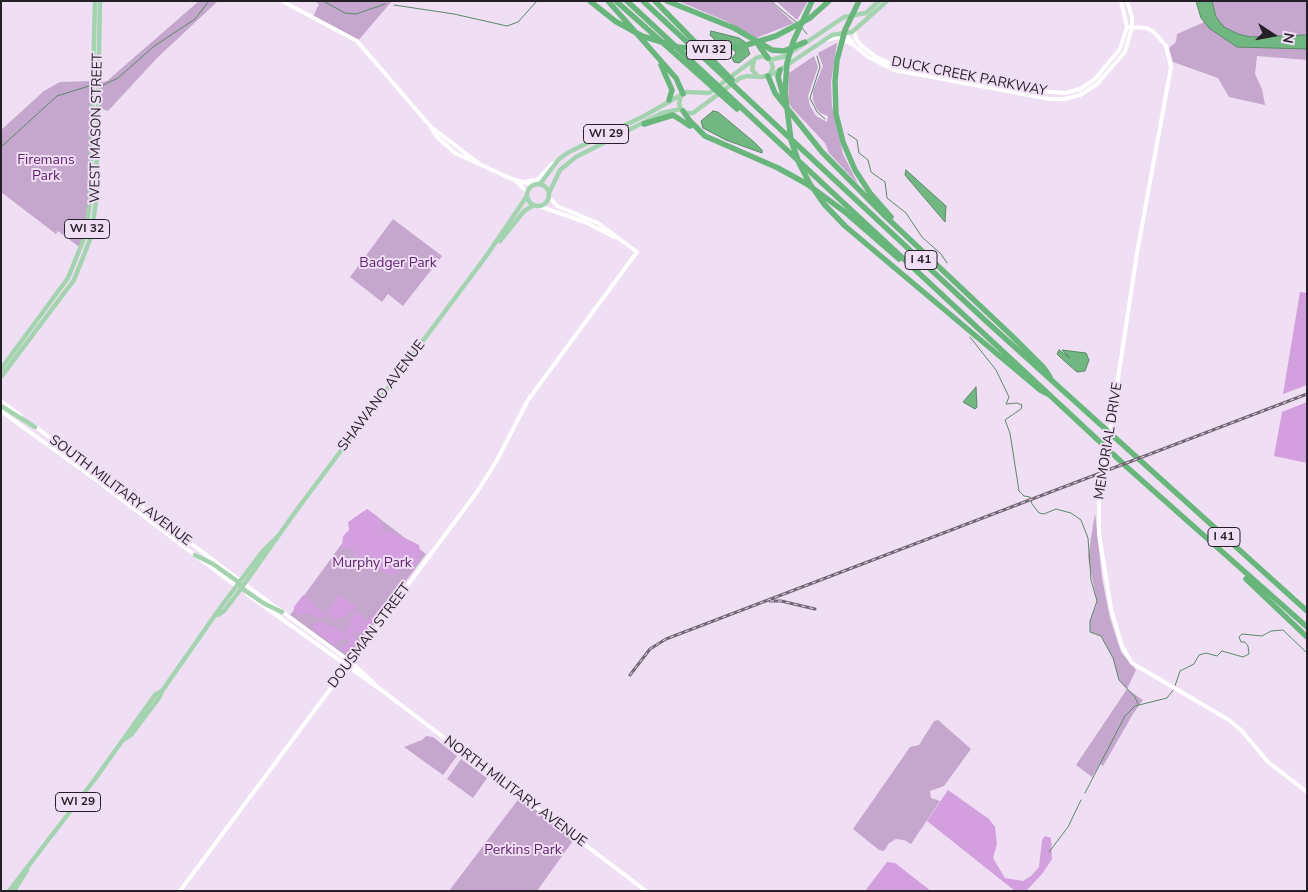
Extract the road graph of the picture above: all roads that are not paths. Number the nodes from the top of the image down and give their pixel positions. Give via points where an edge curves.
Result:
1 (95, 1) edge
2 (100, 1) edge
3 (282, 1) edge
4 (590, 1) edge
5 (608, 1) edge
6 (616, 1) edge
7 (626, 1) edge
8 (643, 1) edge
9 (655, 1) edge
10 (667, 1) edge
11 (812, 1) edge
12 (829, 1) edge
13 (859, 1) edge
14 (879, 1) edge
15 (887, 1) edge
16 (1121, 1) edge
17 (1127, 1) edge
18 (852, 17) junction
19 (840, 20) junction
20 (1127, 27) junction
21 (1132, 27) junction
22 (855, 30) junction
23 (744, 33) junction
24 (844, 33) junction
25 (825, 40) junction
26 (805, 42) junction
27 (856, 47) junction
28 (657, 56) junction
29 (769, 59) junction
30 (754, 60) junction
31 (719, 70) junction
32 (780, 70) junction
33 (769, 75) junction
34 (759, 77) junction
35 (706, 78) junction
36 (693, 92) junction
37 (682, 95) junction
38 (670, 100) junction
39 (698, 109) junction
40 (682, 110) junction
41 (792, 113) junction
42 (644, 124) junction
43 (705, 136) junction
44 (569, 152) junction
45 (512, 179) junction
46 (520, 181) junction
47 (534, 184) junction
48 (540, 184) junction
49 (527, 194) junction
50 (549, 195) junction
51 (536, 206) junction
52 (621, 240) junction
53 (917, 247) junction
54 (487, 255) junction
55 (909, 264) junction
56 (1, 369) edge
57 (1, 377) edge
58 (1055, 385) junction
59 (1054, 397) junction
60 (1, 401) edge
61 (1, 406) edge
62 (1, 411) edge
63 (35, 427) junction
64 (195, 555) joint
65 (1224, 555) junction
66 (240, 585) junction
67 (1307, 611) edge
68 (282, 612) joint
69 (1307, 627) edge
70 (1307, 637) edge
71 (350, 662) junction
72 (347, 667) junction
73 (384, 692) junction
74 (1307, 792) edge
75 (28, 869) junction
76 (9, 891) edge
77 (14, 891) edge
78 (180, 891) edge
79 (646, 891) edge

1 - 56 main road, WEST MASON STREET / WI 32 via 90,202 86,236 68,278
2 - 57 main road, WEST MASON STREET / WI 32 via 96,201 91,237 74,280
3 - 45 street via 357,41 434,134 452,151
4 - 12 highway, WI 32 via 615,21 642,36 678,47 710,50 740,47 776,36 810,18
5 - 28 highway
6 - 35 highway
7 - 35 highway, I 41
8 - 31 highway, I 41
9 - 31 highway
10 - 23 highway
11 - 59 highway via 799,24 788,58 786,115 793,147 819,198 838,219 1040,390
13 - 53 highway via 847,24 835,74 835,105 840,133 848,156 870,193
14 - 18 main road via 866,13
15 - 22 main road
16 - 20 street
17 - 21 street, DUCK CREEK PARKWAY
18 - 19 main road
18 - 22 main road via 857,24
19 - 24 main road via 839,27
19 - 26 main road
20 - 21 street, MEMORIAL DRIVE
20 - 22 street, DUCK CREEK PARKWAY via 1120,49 1094,80 1080,89 1052,94 892,64 862,46 856,39
21 - 27 street, DUCK CREEK PARKWAY via 1125,52 1108,74 1096,85 1065,99 1050,99 894,70 878,64
21 - 74 street, MEMORIAL DRIVE via 1154,32 1166,46 1171,67 1137,253 1100,498 1098,529 1109,601 1122,648 1136,666 1232,722 1268,762
22 - 24 main road
23 - 26 highway via 776,51
23 - 29 highway via 763,49
24 - 25 main road via 835,33
24 - 27 street
25 - 27 street via 839,37
25 - 32 main road
26 - 29 main road via 786,56
28 - 37 highway via 679,82
28 - 38 highway via 670,84
29 - 30 main road via 762,56
29 - 33 main road via 773,67
30 - 34 main road via 752,70
30 - 36 main road via 708,93
31 - 58 highway, I 41
32 - 33 main road
32 - 41 highway via 779,81
33 - 34 main road
33 - 41 highway via 772,89
34 - 39 main road via 740,78
35 - 55 highway, I 41
36 - 37 main road
36 - 39 main road via 700,99
37 - 38 main road, WI 29
37 - 40 main road via 679,101
38 - 44 main road, WI 29
39 - 40 main road via 689,113
40 - 42 main road, WI 29 via 667,111
40 - 43 highway
41 - 53 highway via 829,159
42 - 43 highway via 673,115
42 - 50 main road, WI 29 via 567,163 555,178
43 - 55 highway via 807,184 896,257
44 - 46 street via 537,180
44 - 48 main road, WI 29 via 559,159
45 - 46 street
45 - 49 street
46 - 47 street
47 - 48 main road
47 - 49 main road, WI 29
48 - 50 main road via 546,187
49 - 51 main road
49 - 54 main road, SHAWANO AVENUE / WI 29
50 - 51 main road, WI 29 via 546,203
50 - 52 street via 557,206 592,220
51 - 52 street via 585,222
51 - 54 main road, SHAWANO AVENUE / WI 29 via 524,211
52 - 71 street, DOUSMAN STREET via 637,252 528,400 489,475
53 - 58 highway via 1038,362
54 - 66 main road, SHAWANO AVENUE / WI 29
55 - 59 highway, I 41
58 - 67 highway, I 41
59 - 65 highway, I 41
60 - 63 street, SOUTH MILITARY AVENUE
61 - 63 main road
62 - 64 street, SOUTH MILITARY AVENUE
63 - 66 street, SOUTH MILITARY AVENUE
64 - 66 main road
65 - 69 highway, I 41
65 - 70 highway
66 - 68 main road via 263,603
66 - 72 street, NORTH MILITARY AVENUE
66 - 75 main road, SHAWANO AVENUE / WI 29
68 - 71 street, NORTH MILITARY AVENUE
71 - 72 street, DOUSMAN STREET
71 - 73 street, NORTH MILITARY AVENUE
72 - 73 street, NORTH MILITARY AVENUE
72 - 78 street, DOUSMAN STREET
73 - 79 street, NORTH MILITARY AVENUE
75 - 76 main road, SHAWANO AVENUE / WI 29
75 - 77 main road, SHAWANO AVENUE / WI 29

